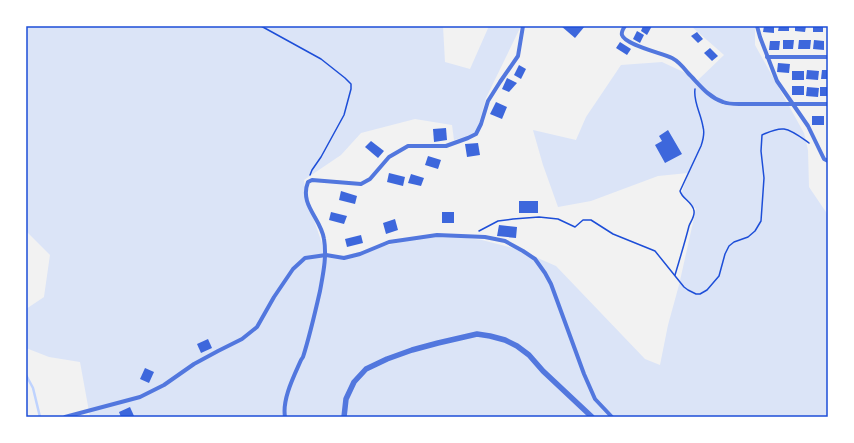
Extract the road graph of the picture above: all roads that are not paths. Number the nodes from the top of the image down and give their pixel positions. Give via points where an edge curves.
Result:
1 (523, 26) edge
2 (625, 26) edge
3 (757, 26) edge
4 (767, 57) junction
5 (828, 57) edge
6 (792, 104) junction
7 (828, 104) edge
8 (828, 161) edge
9 (326, 255) junction
10 (65, 417) edge
11 (285, 417) edge
12 (344, 417) edge
13 (592, 417) edge
14 (612, 417) edge

1 - 9 street via 518,56 488,101 476,134 446,146 408,146 389,157 370,179 361,184 312,180 308,182 306,200 321,229
2 - 6 street via 622,32 625,39 673,58 711,97 725,103
3 - 4 street
4 - 5 street
4 - 6 street via 777,81
6 - 7 street
6 - 8 street via 808,126 824,159
9 - 10 street via 305,258 292,270 257,327 242,339 218,350 164,385 140,397
9 - 11 street via 312,325 304,356 290,387
9 - 14 street via 344,258 389,242 437,235 484,237 505,241 523,251 534,259 551,284 595,399
12 - 13 street via 346,399 354,382 366,369 387,358 412,350 477,334 505,340 517,346

